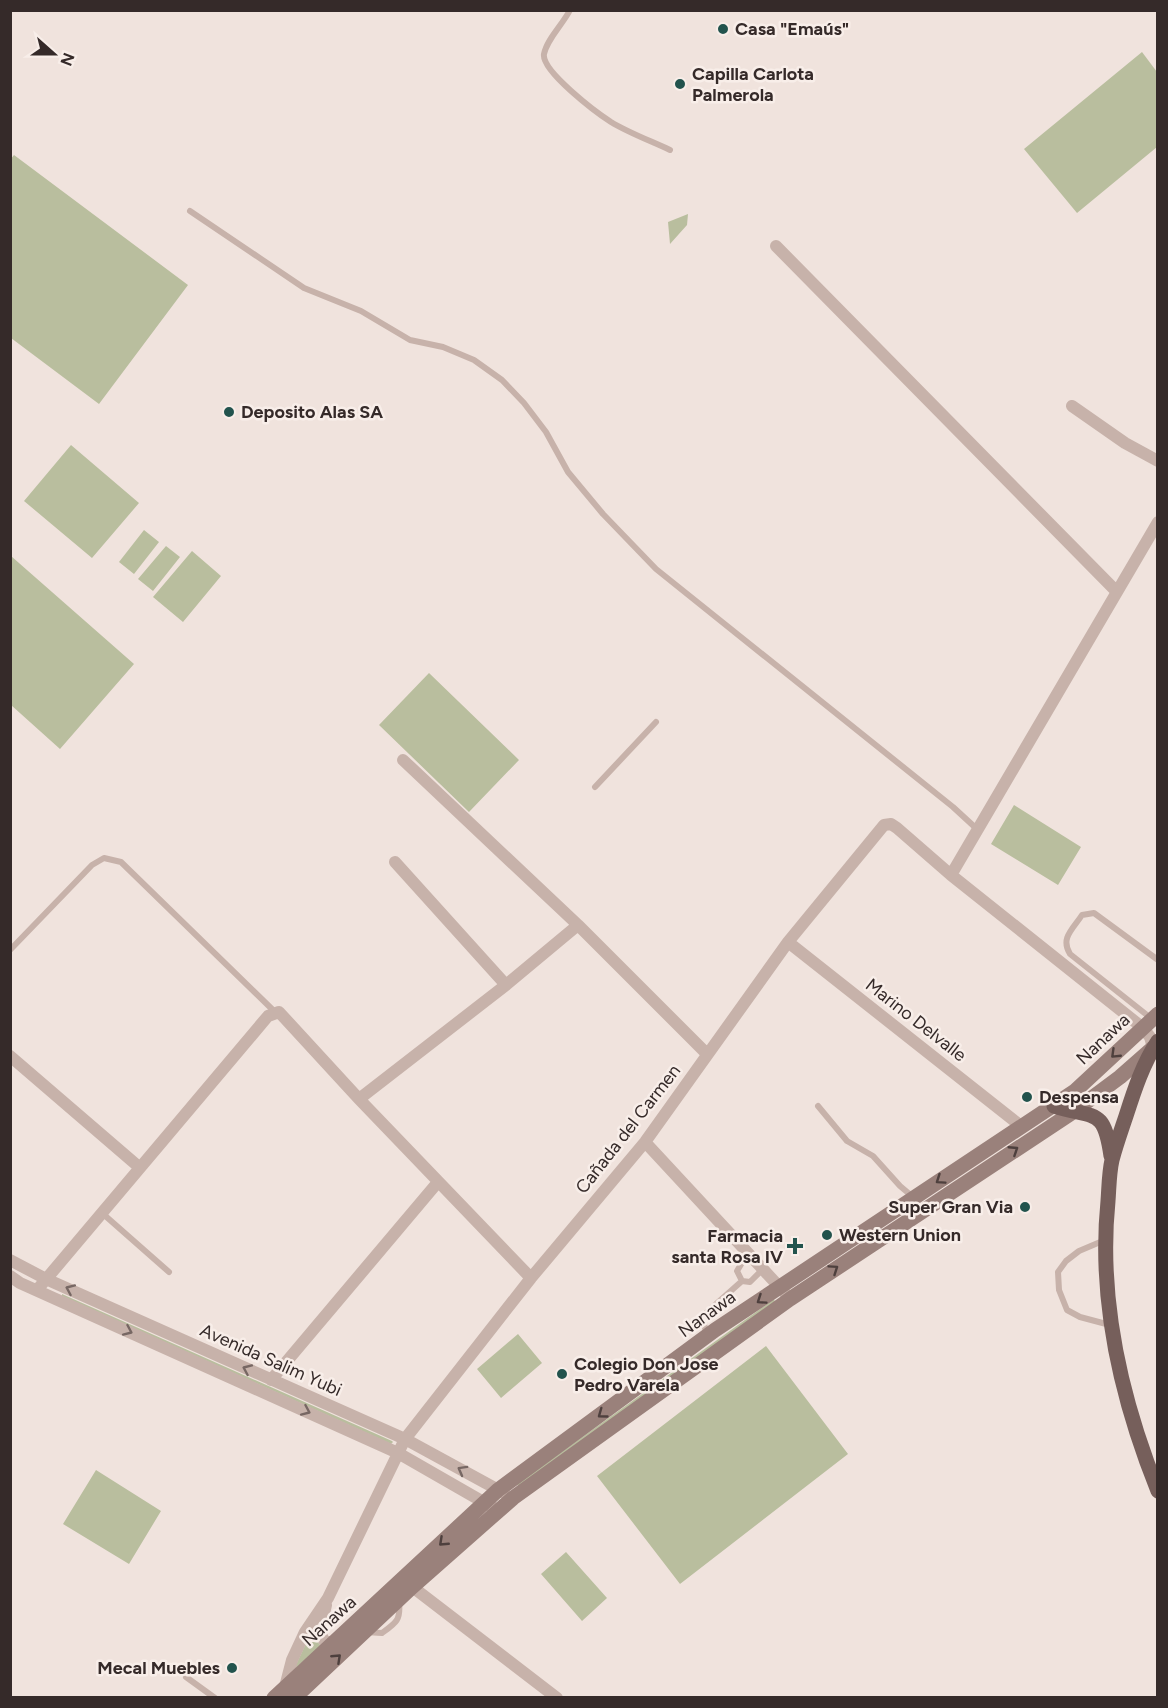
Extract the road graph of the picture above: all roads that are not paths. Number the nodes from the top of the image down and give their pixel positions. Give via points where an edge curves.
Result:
1 (570, 10) edge
2 (670, 150) dead end
3 (190, 211) dead end
4 (776, 246) dead end
5 (1072, 406) dead end
6 (1158, 460) edge
7 (1158, 522) edge
8 (1117, 592) junction
9 (656, 722) dead end
10 (403, 760) dead end
11 (595, 787) dead end
12 (978, 830) junction
13 (395, 862) dead end
14 (951, 875) junction
15 (578, 925) junction
16 (788, 942) junction
17 (10, 950) edge
18 (1158, 960) edge
19 (506, 985) junction
20 (275, 1012) junction
21 (1151, 1020) edge
22 (1155, 1044) edge
23 (707, 1054) junction
24 (10, 1056) edge
25 (359, 1099) junction
26 (818, 1106) dead end
27 (1054, 1106) junction
28 (1073, 1112) junction
29 (1021, 1126) junction
30 (645, 1142) junction
31 (1112, 1161) junction
32 (964, 1164) junction
33 (139, 1167) junction
34 (971, 1179) junction
35 (438, 1182) junction
36 (914, 1198) junction
37 (102, 1212) junction
38 (862, 1232) junction
39 (1106, 1239) junction
40 (870, 1246) junction
41 (749, 1255) junction
42 (10, 1260) edge
43 (763, 1269) junction
44 (169, 1272) dead end
45 (10, 1276) edge
46 (531, 1278) junction
47 (46, 1279) junction
48 (742, 1281) junction
49 (779, 1287) junction
50 (37, 1290) junction
51 (790, 1299) junction
52 (1110, 1325) junction
53 (711, 1334) junction
54 (724, 1346) junction
55 (271, 1380) junction
56 (405, 1439) junction
57 (398, 1453) junction
58 (498, 1490) junction
59 (1158, 1491) edge
60 (513, 1498) junction
61 (492, 1507) junction
62 (407, 1583) junction
63 (328, 1598) junction
64 (335, 1642) junction
65 (186, 1677) dead end
66 (284, 1694) edge
67 (215, 1698) edge
68 (557, 1698) edge

1 - 2 lane via 548,45 545,63 566,87 611,122
3 - 12 lane via 304,288 361,311 410,340 443,347 474,360 502,380 546,432 568,472 656,569
4 - 8 street
5 - 6 street via 1125,443
7 - 8 street
8 - 12 street
9 - 11 lane
10 - 15 street
12 - 14 street
13 - 19 street
14 - 16 street, Cañada del Carmen via 897,828 884,825
14 - 21 street
15 - 19 street
15 - 23 street
16 - 23 street, Cañada del Carmen
16 - 29 street, Marino Delvalle
17 - 20 lane via 92,865 104,858 121,862
18 - 21 lane via 1094,913 1082,915 1065,941 1070,954
19 - 25 street
20 - 25 street
20 - 33 street
21 - 22 street via 1150,1037
21 -> 27 main road, Nanawa via 1089,1079
22 - 28 main road, Nanawa via 1120,1077
22 - 31 main road via 1131,1100
23 - 30 street, Cañada del Carmen
24 - 33 street
25 - 35 street
26 - 36 lane via 847,1141 873,1156
27 - 28 main road
27 - 29 main road, Nanawa
28 - 31 main road via 1087,1113 1100,1120 1106,1129
34 -> 28 main road, Nanawa
29 - 32 main road, Nanawa
30 - 41 street
30 - 46 street, Cañada del Carmen
31 - 39 main road
32 - 34 main road
32 -> 36 main road, Nanawa
33 - 37 street
34 - 40 main road, Nanawa
35 - 46 street
35 - 55 street
36 - 38 main road, Nanawa
37 - 44 lane
37 - 47 street
38 - 40 main road
38 - 49 main road, Nanawa
39 - 52 main road
39 - 52 lane via 1080,1251 1058,1272 1059,1290 1067,1310
51 -> 40 main road, Nanawa
41 - 43 street
41 - 48 lane via 737,1271
42 - 47 street, Avenida Salim Yubi
43 - 48 lane via 750,1282
43 - 49 street
45 - 50 street, Avenida Salim Yubi
46 - 56 street, Cañada del Carmen
47 - 50 street
55 -> 47 street, Avenida Salim Yubi
48 - 53 lane via 706,1313 704,1324
49 - 51 street
49 -> 53 main road, Nanawa
50 -> 57 street, Avenida Salim Yubi
51 - 54 main road, Nanawa
52 - 59 main road via 1124,1386
53 - 54 main road
53 -> 58 main road, Nanawa
54 - 60 main road, Nanawa
55 - 56 street, Avenida Salim Yubi
56 - 57 street, Cañada del Carmen
58 -> 56 street, Avenida Salim Yubi
57 - 61 street, Avenida Salim Yubi
57 - 63 street, Cañada del Carmen
58 - 60 street, Avenida Salim Yubi
58 - 61 main road, Nanawa
60 - 61 main road, Nanawa
61 - 62 main road, Nanawa
62 - 64 main road, Nanawa
66 -> 62 main road, Nanawa via 365,1632 398,1600
62 - 68 street
63 - 64 street via 321,1635 325,1642
63 - 66 street via 292,1660
64 - 66 main road, Nanawa
65 - 67 lane

